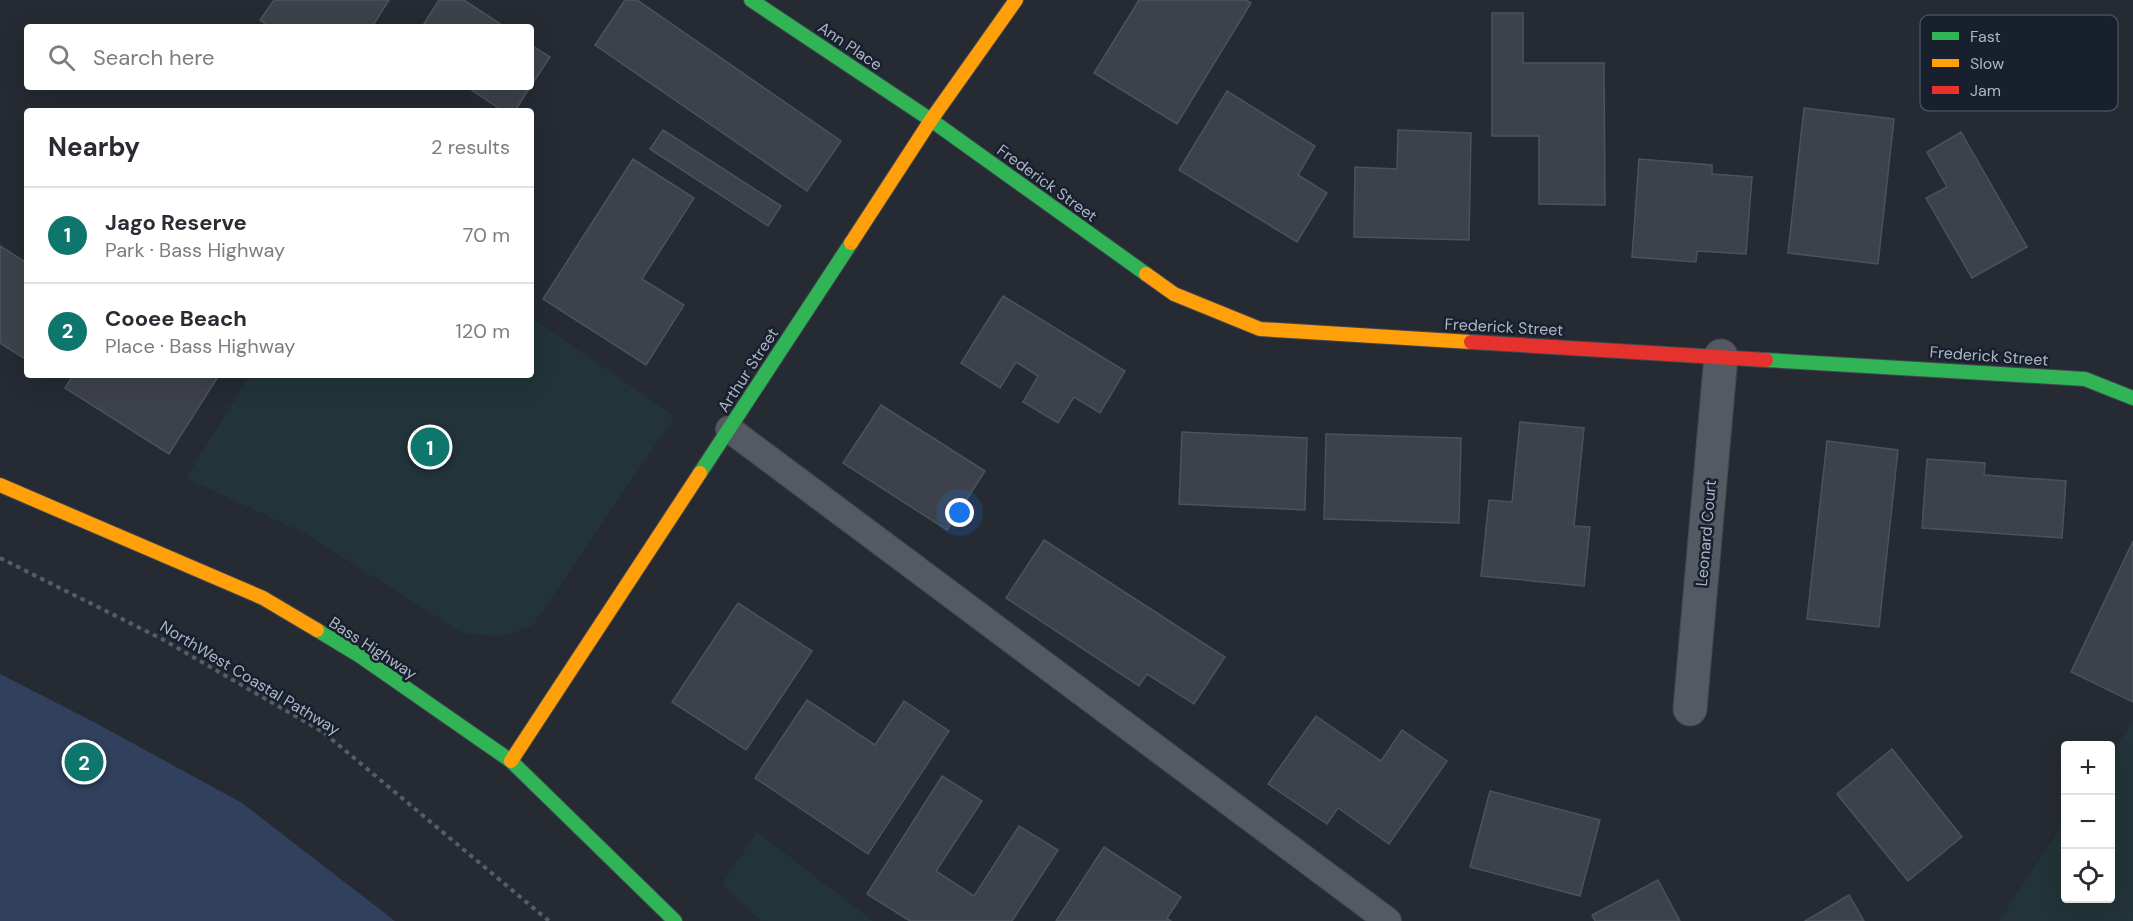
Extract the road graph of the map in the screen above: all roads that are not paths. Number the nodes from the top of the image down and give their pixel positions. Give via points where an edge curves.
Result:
1 (751, 0) edge
2 (1016, 0) edge
3 (931, 120) junction
4 (1721, 356) junction
5 (2133, 398) edge
6 (729, 429) junction
7 (0, 485) edge
8 (1690, 709) dead end
9 (512, 761) junction
10 (675, 921) edge
11 (1388, 921) edge

1 - 3 main road, Ann Place
2 - 3 main road, Arthur Street
3 - 4 main road, Frederick Street via 1174,294 1260,329
3 - 6 main road, Arthur Street
4 - 5 main road, Frederick Street via 2085,379
4 - 8 street, Leonard Court
6 - 9 main road, Arthur Street
6 - 11 lane
7 - 9 main road, Bass Highway via 263,598 360,657
9 - 10 main road, Bass Highway

